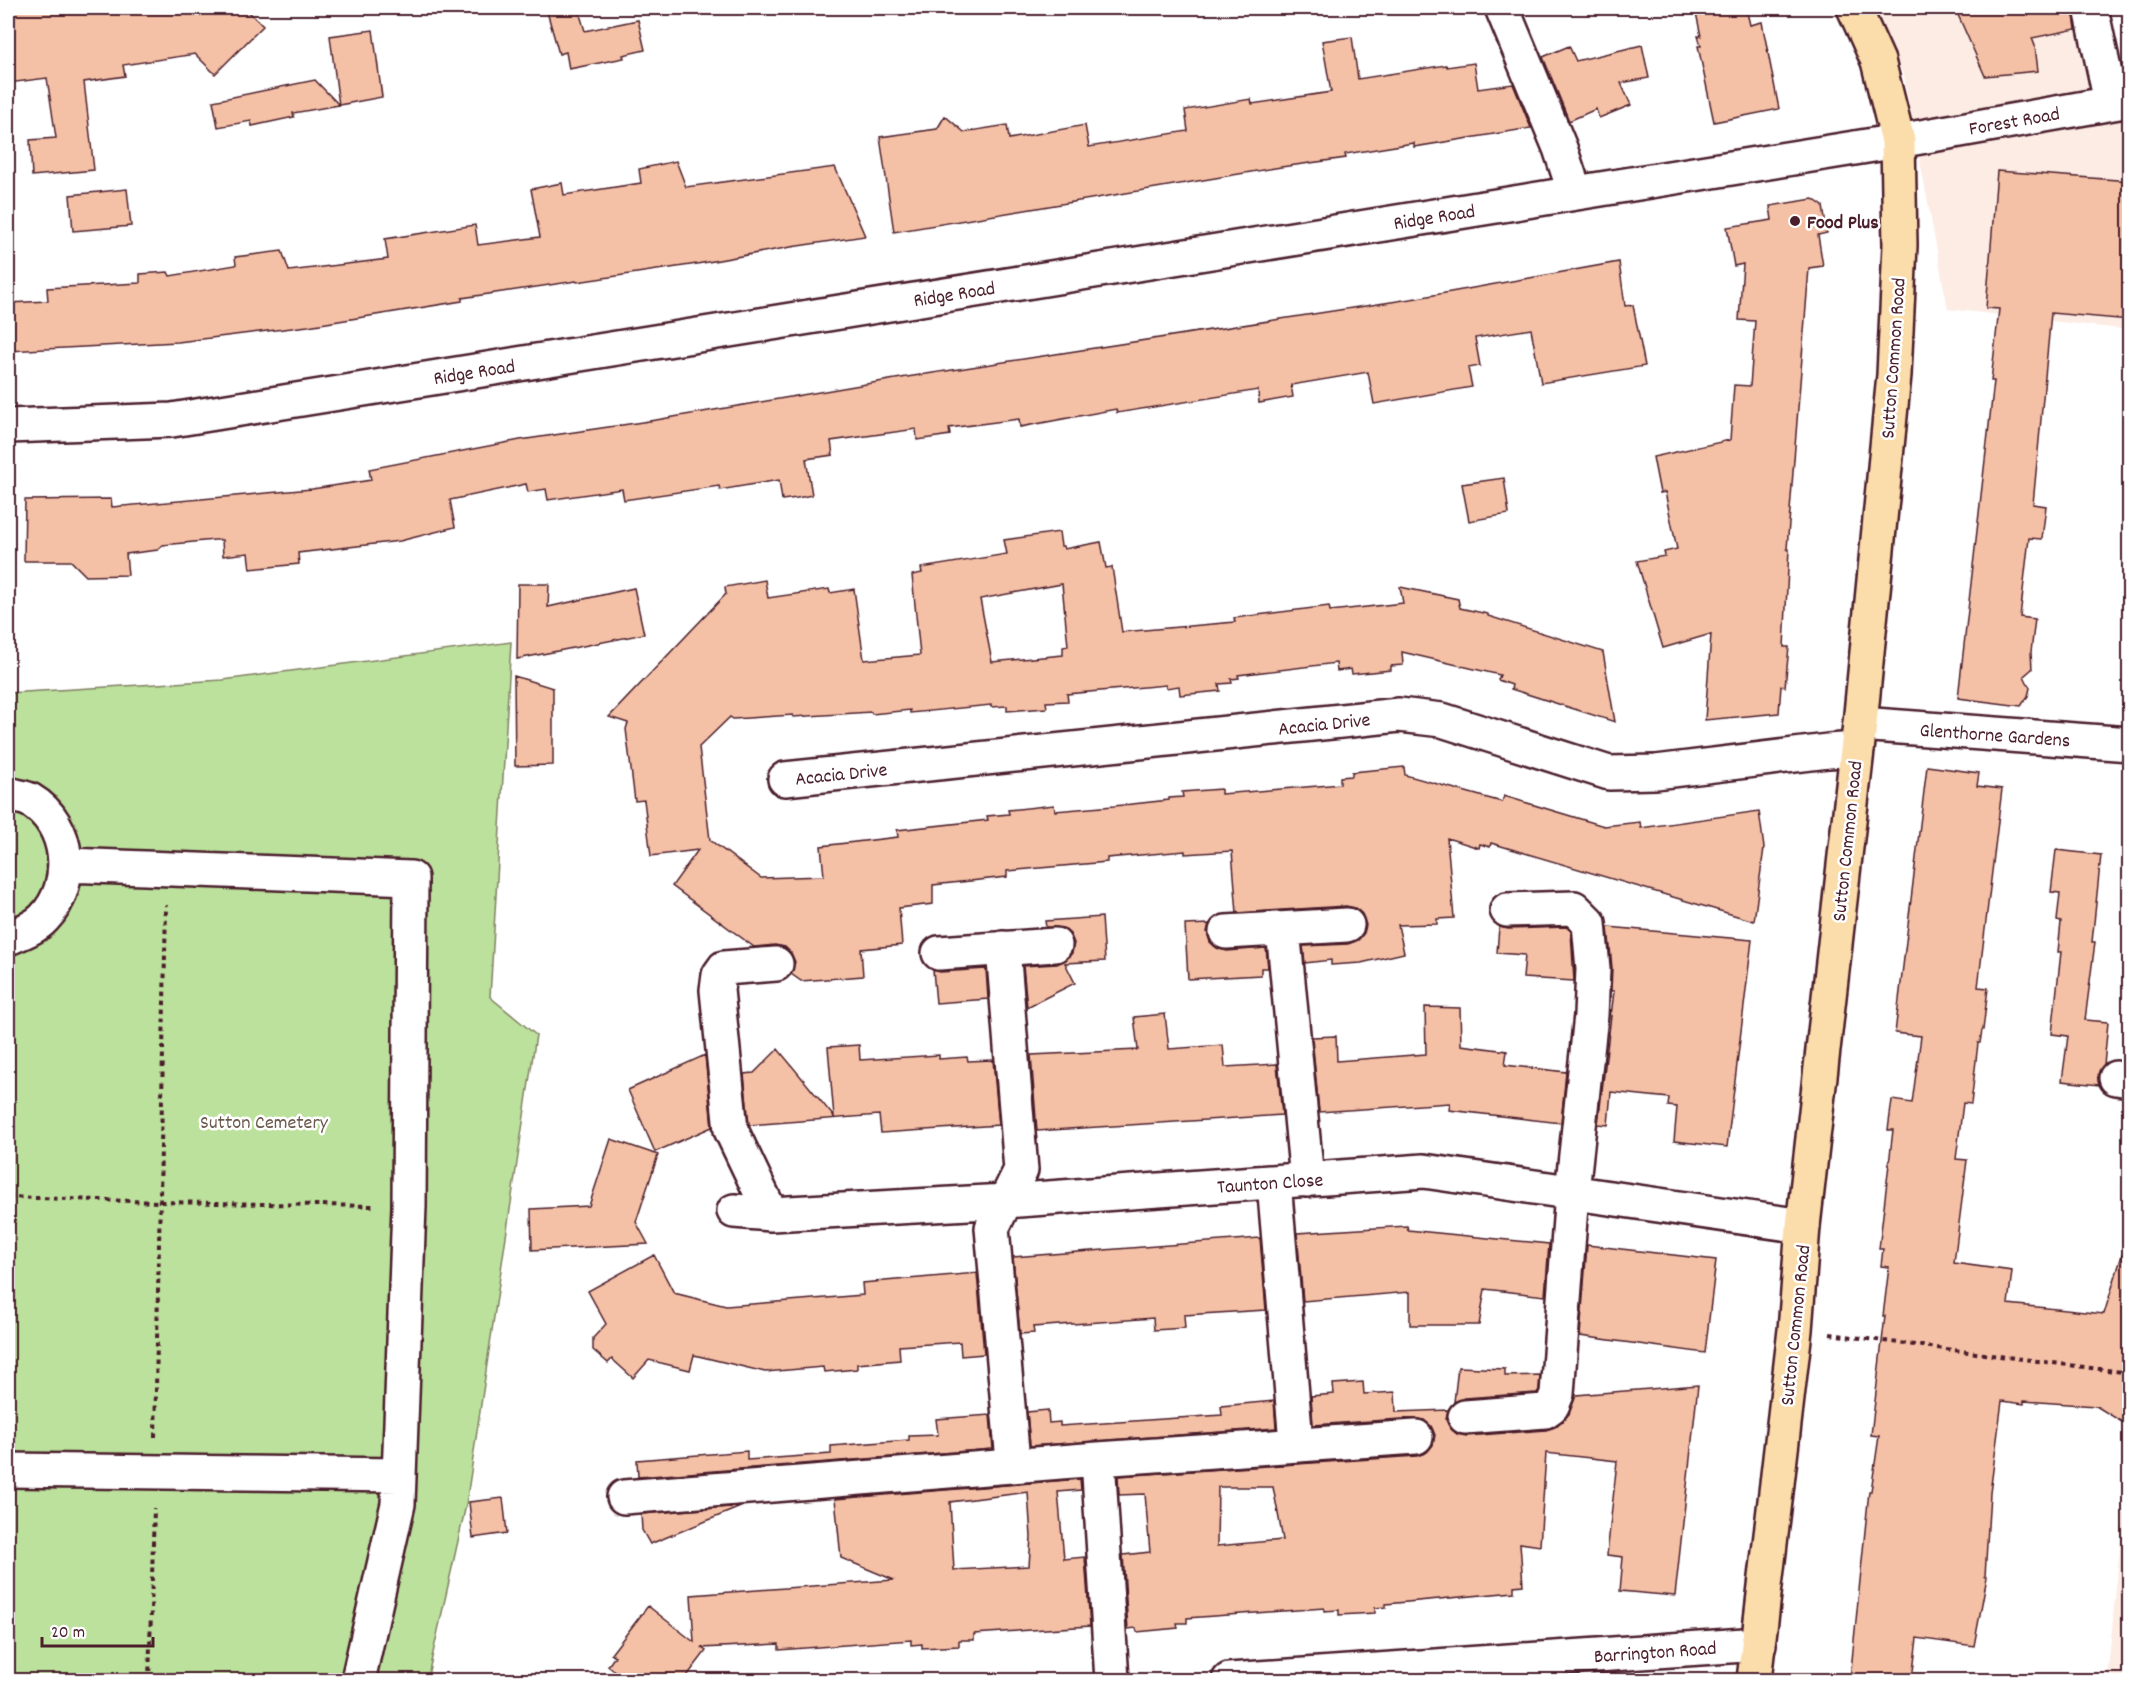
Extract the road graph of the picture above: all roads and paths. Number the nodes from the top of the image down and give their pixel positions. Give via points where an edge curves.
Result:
1 (1502, 8) edge
2 (1854, 8) edge
3 (2091, 8) edge
4 (2120, 101) edge
5 (1898, 141) junction
6 (1575, 193) junction
7 (8, 426) edge
8 (1859, 737) junction
9 (2129, 742) edge
10 (784, 779) dead end
11 (8, 794) edge
12 (67, 865) junction
13 (167, 868) junction
14 (1507, 910) dead end
15 (1347, 925) dead end
16 (1283, 929) junction
17 (1226, 932) dead end
18 (8, 938) edge
19 (1055, 945) dead end
20 (1003, 948) junction
21 (939, 953) dead end
22 (776, 964) dead end
23 (1307, 1180) junction
24 (1274, 1182) junction
25 (1572, 1192) junction
26 (8, 1197) edge
27 (1005, 1201) junction
28 (160, 1202) junction
29 (409, 1206) junction
30 (734, 1211) dead end
31 (771, 1214) junction
32 (1803, 1226) junction
33 (1794, 1330) junction
34 (2130, 1373) edge
35 (1465, 1417) dead end
36 (1357, 1425) dead end
37 (1294, 1430) junction
38 (1227, 1436) dead end
39 (1416, 1437) dead end
40 (1012, 1450) junction
41 (1087, 1452) junction
42 (953, 1454) dead end
43 (8, 1470) edge
44 (154, 1472) junction
45 (399, 1475) junction
46 (624, 1497) dead end
47 (1759, 1644) junction
48 (1444, 1673) edge
49 (149, 1680) edge
50 (358, 1680) edge
51 (1112, 1680) edge
52 (1229, 1680) edge
53 (1754, 1680) edge

1 - 6 street
2 - 5 main road, Sutton Common Road via 1878,61
3 - 4 street
4 - 5 street, Forest Road
5 - 6 street, Ridge Road
5 - 8 main road, Sutton Common Road via 1900,245 1894,375
6 - 7 street, Ridge Road via 172,420
8 - 9 street, Glenthorne Gardens
8 - 10 street, Acacia Drive via 1828,751 1656,772 1609,773 1442,720 1399,715
8 - 32 main road, Sutton Common Road
11 - 12 street via 30,800 49,817 62,840
12 - 13 street
12 - 18 street via 59,897 44,918
13 - 28 path
13 - 29 street via 411,878
14 - 25 street via 1574,908 1589,923 1593,969 1591,1016
15 - 16 street
16 - 17 street
16 - 23 street
19 - 20 street
20 - 21 street
20 - 27 street via 1021,1170
22 - 31 street via 724,968 717,990 731,1130
23 - 24 street, Taunton Close
23 - 25 street, Taunton Close via 1424,1171
24 - 27 street, Taunton Close
24 - 37 street
25 - 32 street, Taunton Close
25 - 35 street via 1557,1394 1552,1406 1545,1411
26 - 28 path
27 - 31 street, Taunton Close
27 - 40 street via 992,1228
28 - 29 path
28 - 44 path
29 - 45 street
30 - 31 street, Taunton Close
32 - 33 main road, Sutton Common Road
33 - 34 path
33 - 47 main road, Sutton Common Road
36 - 37 street
37 - 38 street
39 - 41 street
40 - 41 street
40 - 42 street
41 - 46 street
41 - 51 street
43 - 44 street
44 - 45 street
44 - 49 path
45 - 50 street via 398,1504
47 - 48 street, Barrington Road
47 - 53 main road, Sutton Common Road
48 - 52 street, Barrington Road

